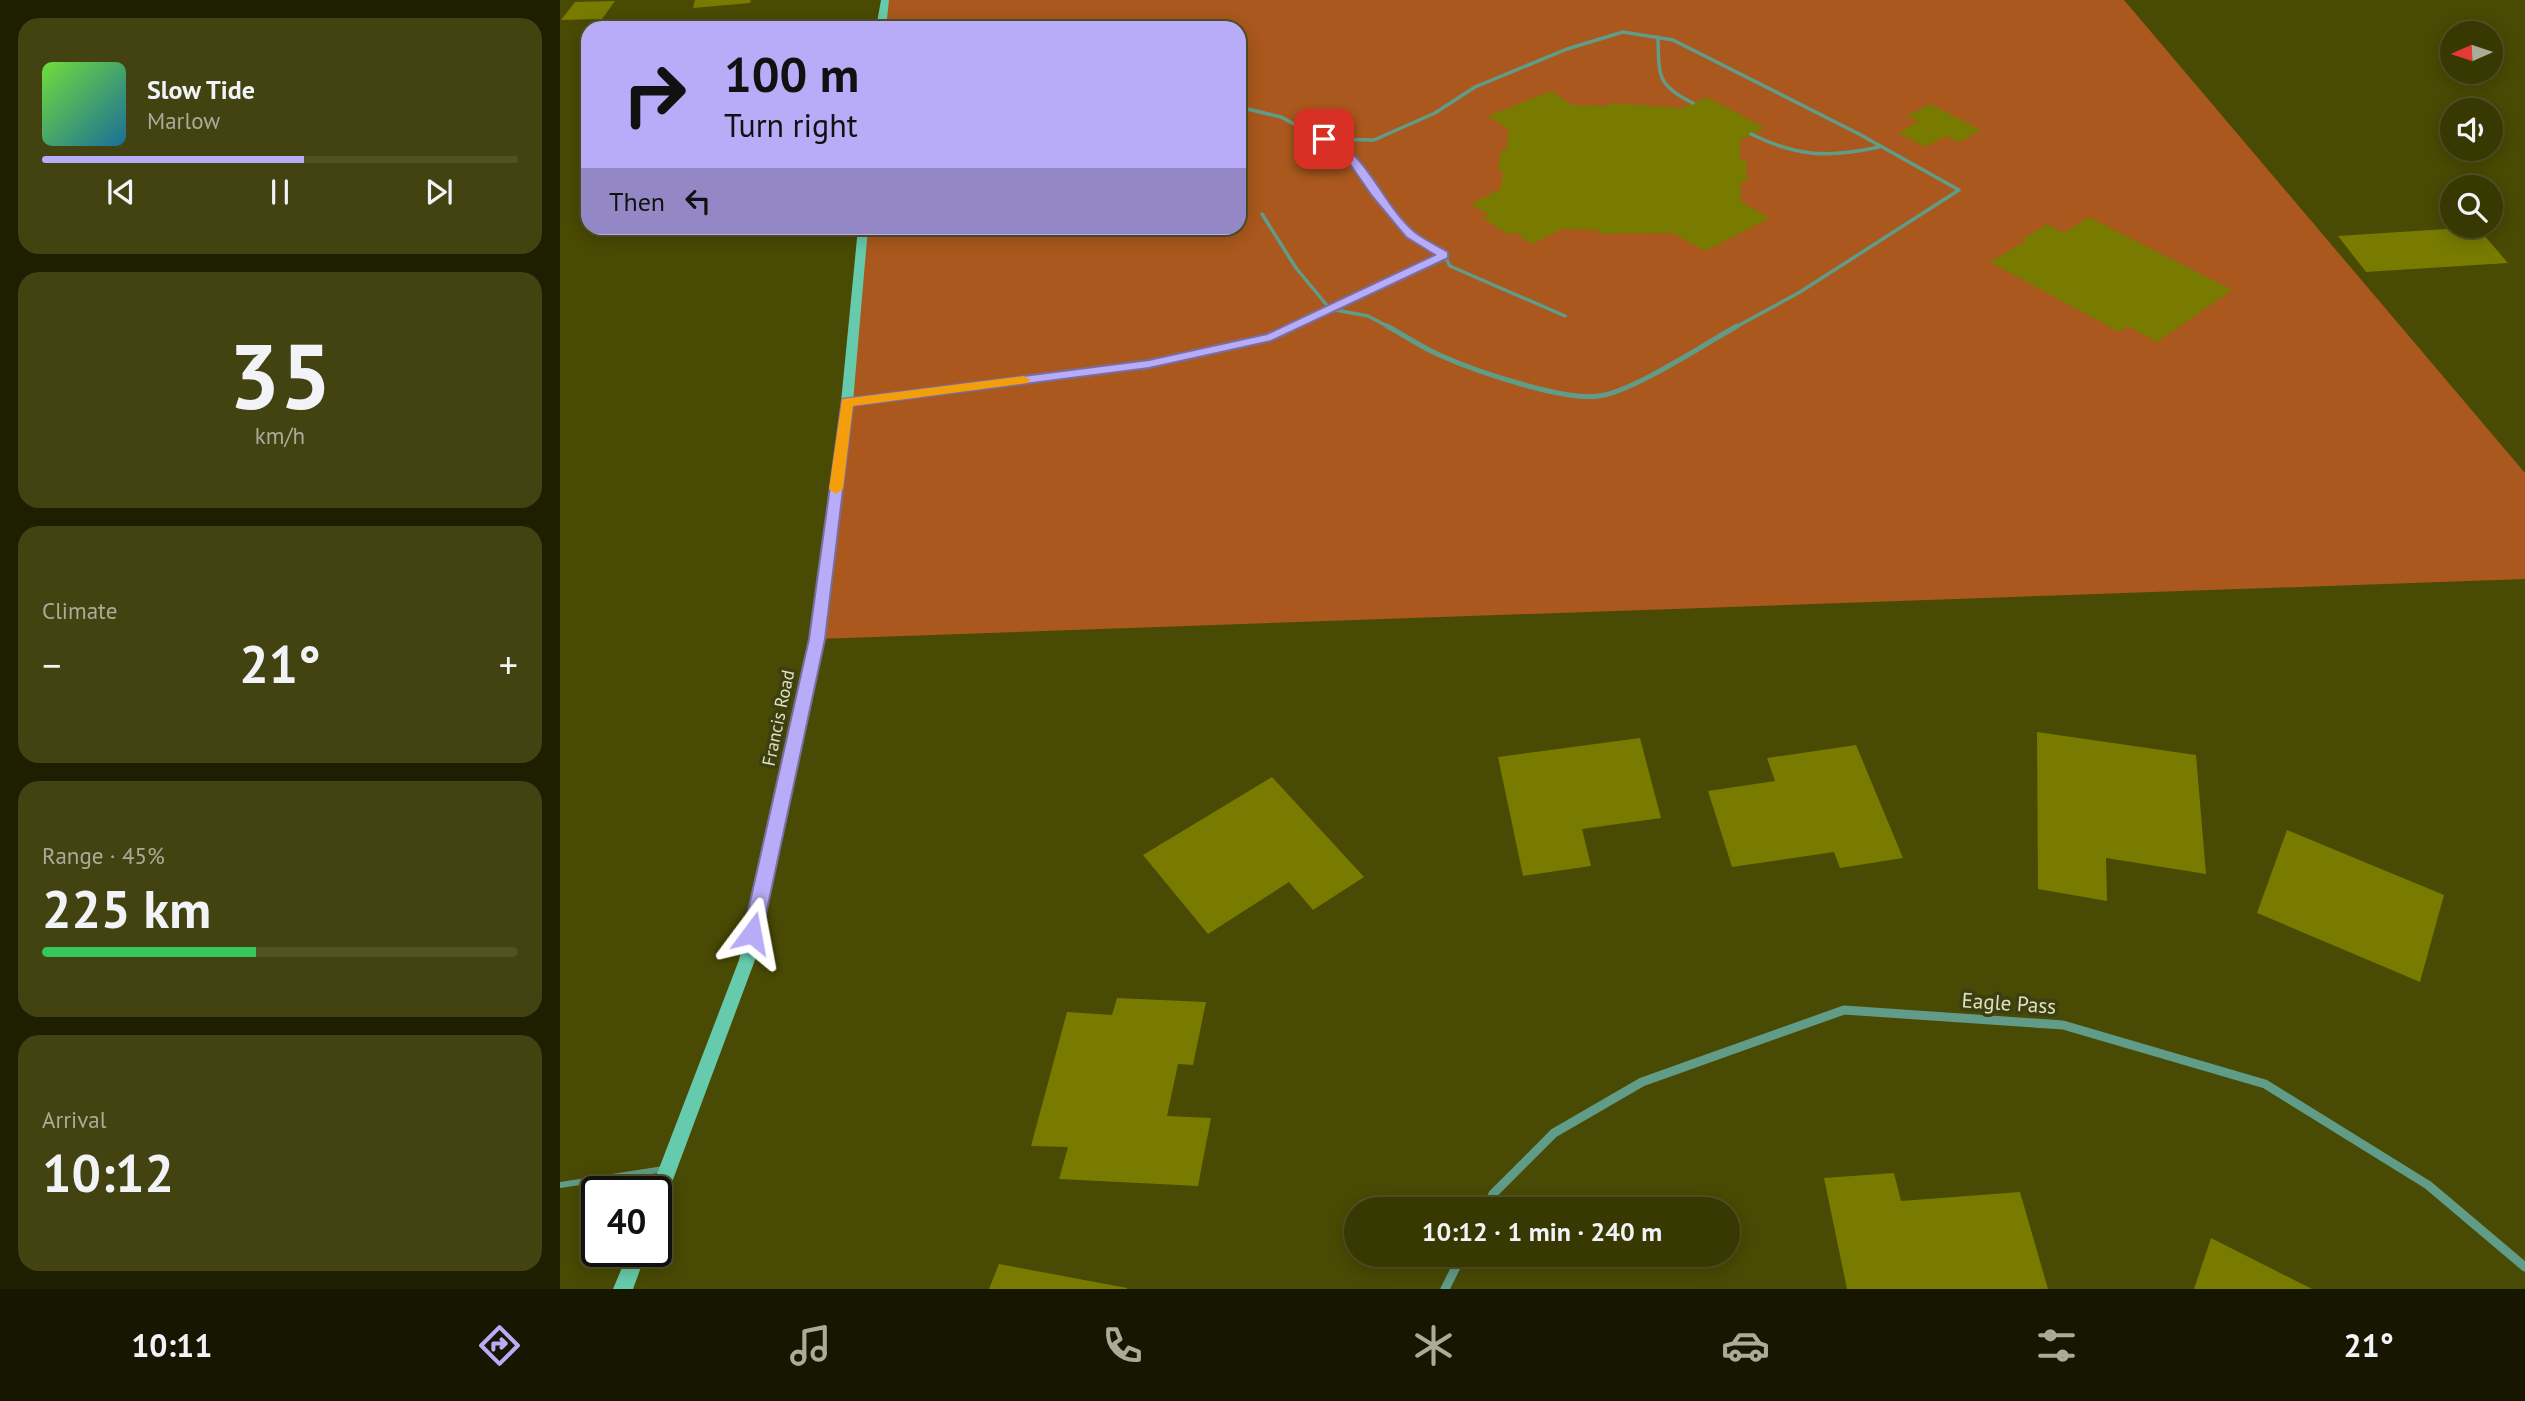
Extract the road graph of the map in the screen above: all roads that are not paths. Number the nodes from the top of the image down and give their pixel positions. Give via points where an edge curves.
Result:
1 (885, 0) edge
2 (882, 21) edge
3 (1658, 37) junction
4 (1693, 103) dead end
5 (1246, 109) edge
6 (1751, 134) dead end
7 (1324, 139) junction
8 (1881, 146) junction
9 (1262, 214) dead end
10 (862, 235) edge
11 (1444, 255) junction
12 (1330, 310) junction
13 (1565, 316) dead end
14 (846, 402) junction
15 (668, 1168) junction
16 (665, 1176) edge
17 (560, 1185) edge
18 (1491, 1197) edge
19 (632, 1267) edge
20 (1456, 1267) edge
21 (2525, 1267) edge
22 (624, 1289) edge
23 (1445, 1289) edge

1 - 2 street
3 - 4 lane via 1656,69 1663,86
3 - 7 lane via 1623,32 1567,48 1475,87 1436,113 1374,140
3 - 8 lane via 1673,40
5 - 7 lane via 1281,117
6 - 8 lane via 1797,154 1841,156
7 - 11 lane via 1347,152 1410,235
8 - 12 lane via 1959,190 1800,292 1640,380 1600,396 1565,395 1519,382 1444,357 1368,316
9 - 12 lane
10 - 14 street, Francis Road
11 - 12 lane
11 - 13 lane via 1450,266
12 - 14 lane via 1271,337 1149,364
14 - 15 street, Francis Road via 817,639 747,960
15 - 16 street, Francis Road
15 - 17 lane
18 - 21 street, Eagle Pass via 1554,1133 1642,1082 1844,1010 2063,1025 2265,1084 2428,1185
19 - 22 street
20 - 23 street

